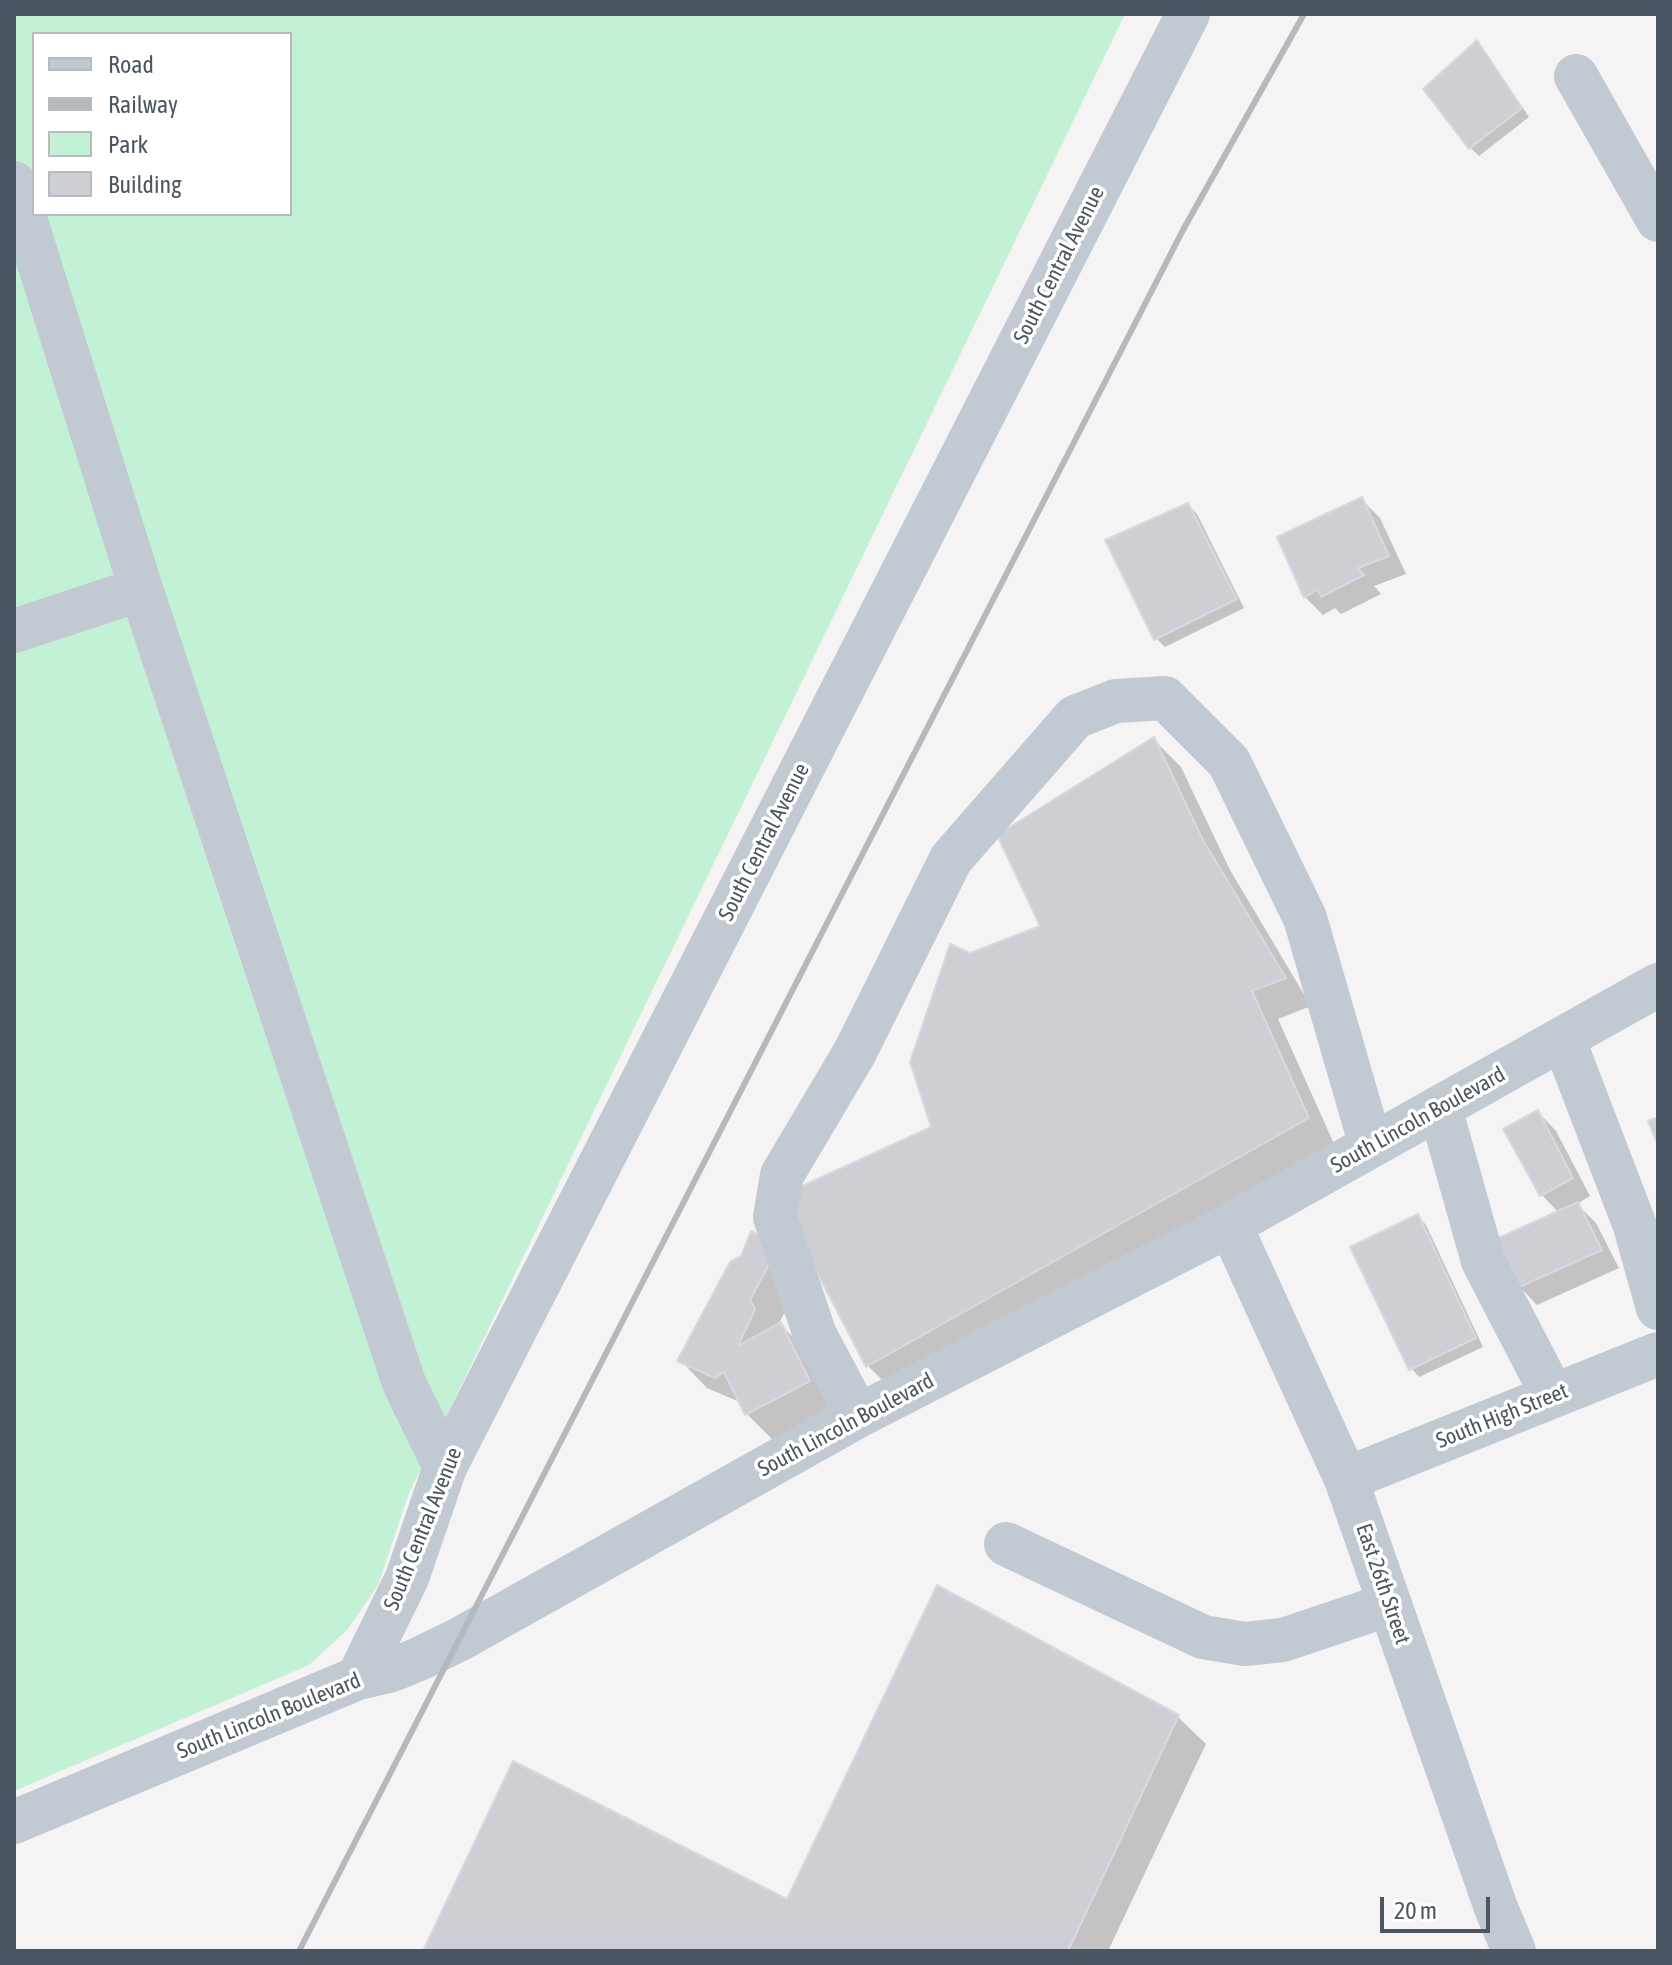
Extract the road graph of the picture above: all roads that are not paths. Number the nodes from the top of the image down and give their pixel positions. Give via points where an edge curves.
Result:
1 (1188, 14) edge
2 (1576, 76) dead end
3 (14, 183) edge
4 (1658, 220) edge
5 (141, 589) junction
6 (14, 631) edge
7 (1658, 985) edge
8 (1563, 1038) junction
9 (1440, 1108) junction
10 (1371, 1146) junction
11 (1230, 1225) junction
12 (1658, 1308) edge
13 (1658, 1354) edge
14 (1553, 1396) junction
15 (858, 1416) junction
16 (445, 1467) junction
17 (1346, 1479) junction
18 (1006, 1544) dead end
19 (1390, 1604) junction
20 (358, 1678) junction
21 (14, 1822) edge
22 (1496, 1908) junction
23 (1475, 1951) edge
24 (1514, 1951) edge

1 - 16 street, South Central Avenue
2 - 4 street
3 - 5 street
5 - 6 street
5 - 16 street via 404,1383
7 - 8 street, South Lincoln Boulevard
8 - 9 street, South Lincoln Boulevard
8 - 12 street via 1635,1226
9 - 10 street, South Lincoln Boulevard
9 - 14 street via 1483,1261
10 - 11 street, South Lincoln Boulevard
10 - 15 street via 1305,918 1229,762 1165,698 1116,701 1075,717 951,859 855,1052 782,1175 775,1217 815,1335
11 - 15 street, South Lincoln Boulevard
11 - 17 street, East 26th Street
13 - 14 street, South High Street
14 - 17 street, South High Street
15 - 20 street, South Lincoln Boulevard via 460,1639 392,1670
16 - 20 street, South Central Avenue via 407,1578
17 - 19 street, East 26th Street
18 - 19 street via 1203,1637 1245,1644 1283,1640
19 - 22 street, East 26th Street
20 - 21 street, South Lincoln Boulevard
22 - 23 street
22 - 24 street, East 26th Street

